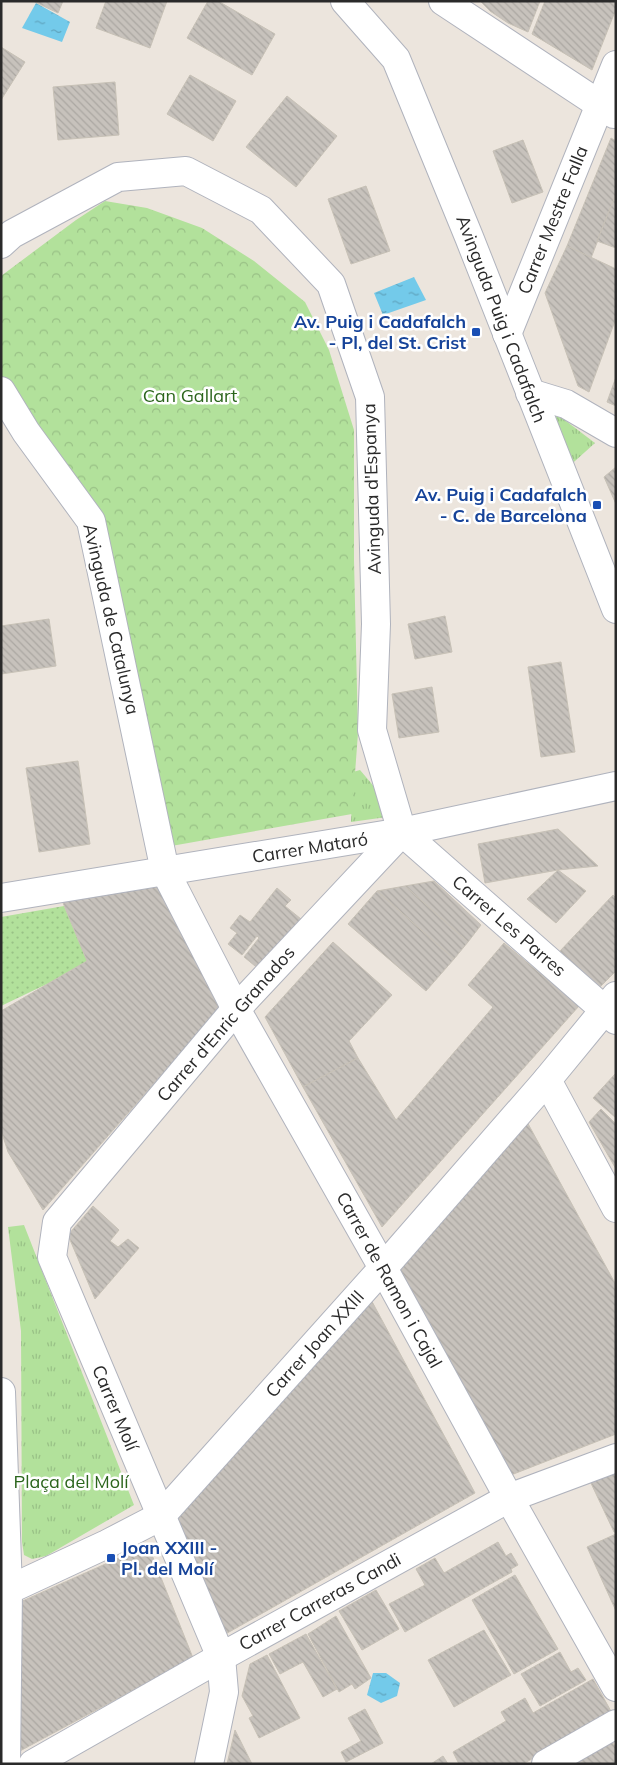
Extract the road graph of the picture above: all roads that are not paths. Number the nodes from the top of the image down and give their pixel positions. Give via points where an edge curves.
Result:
1 (345, 1) edge
2 (368, 1) edge
3 (443, 1) edge
4 (374, 35) junction
5 (616, 65) edge
6 (608, 110) edge
7 (5, 233) edge
8 (507, 334) junction
9 (1, 391) edge
10 (530, 393) junction
11 (616, 434) edge
12 (616, 609) edge
13 (616, 786) edge
14 (402, 832) junction
15 (165, 871) junction
16 (1, 898) edge
17 (236, 1009) junction
18 (612, 1009) edge
19 (547, 1080) junction
20 (616, 1208) edge
21 (57, 1222) joint
22 (383, 1268) junction
23 (1, 1392) edge
24 (616, 1458) edge
25 (509, 1498) junction
26 (161, 1516) junction
27 (5, 1589) edge
28 (221, 1657) junction
29 (616, 1687) edge
30 (616, 1724) edge
31 (548, 1763) edge
32 (6, 1764) edge
33 (33, 1764) edge
34 (209, 1764) edge

1 - 4 street, Avinguda Puig i Cadafalch
2 - 4 street
3 - 6 street
4 - 8 street, Avinguda Puig i Cadafalch via 396,59
5 - 6 street, Carrer Mestre Falla
6 - 8 street, Carrer Mestre Falla
7 - 14 street, Avinguda d'Espanya via 118,177 186,171 262,210 331,284 370,397 376,624 372,730
8 - 10 street, Avinguda Puig i Cadafalch
9 - 15 street, Avinguda de Catalunya via 26,432 92,521
10 - 11 street via 566,404
10 - 12 street, Avinguda Puig i Cadafalch
13 - 14 street, Carrer Mataró
14 - 15 street, Carrer Mataró
14 - 17 street, Carrer d'Enric Granados
14 - 18 street, Carrer Les Parres
15 - 16 street, Carrer Mataró
15 - 17 street, Carrer de Ramon i Cajal
17 - 21 street, Carrer d'Enric Granados
17 - 22 street, Carrer de Ramon i Cajal
18 - 19 street, Carrer Joan XXIII
19 - 20 street
19 - 22 street, Carrer Joan XXIII
21 - 26 street, Carrer Molí via 52,1257
22 - 25 street, Carrer de Ramon i Cajal
22 - 26 street, Carrer Joan XXIII
23 - 27 street
24 - 25 street, Carrer Carreras Candi
25 - 28 street, Carrer Carreras Candi
25 - 29 street, Carrer de Ramon i Cajal
26 - 27 street, Carrer Joan XXIII
26 - 28 street, Carrer Molí
27 - 32 street
28 - 33 street, Carrer Carreras Candi
28 - 34 street, Carrer Molí via 224,1692
30 - 31 street

